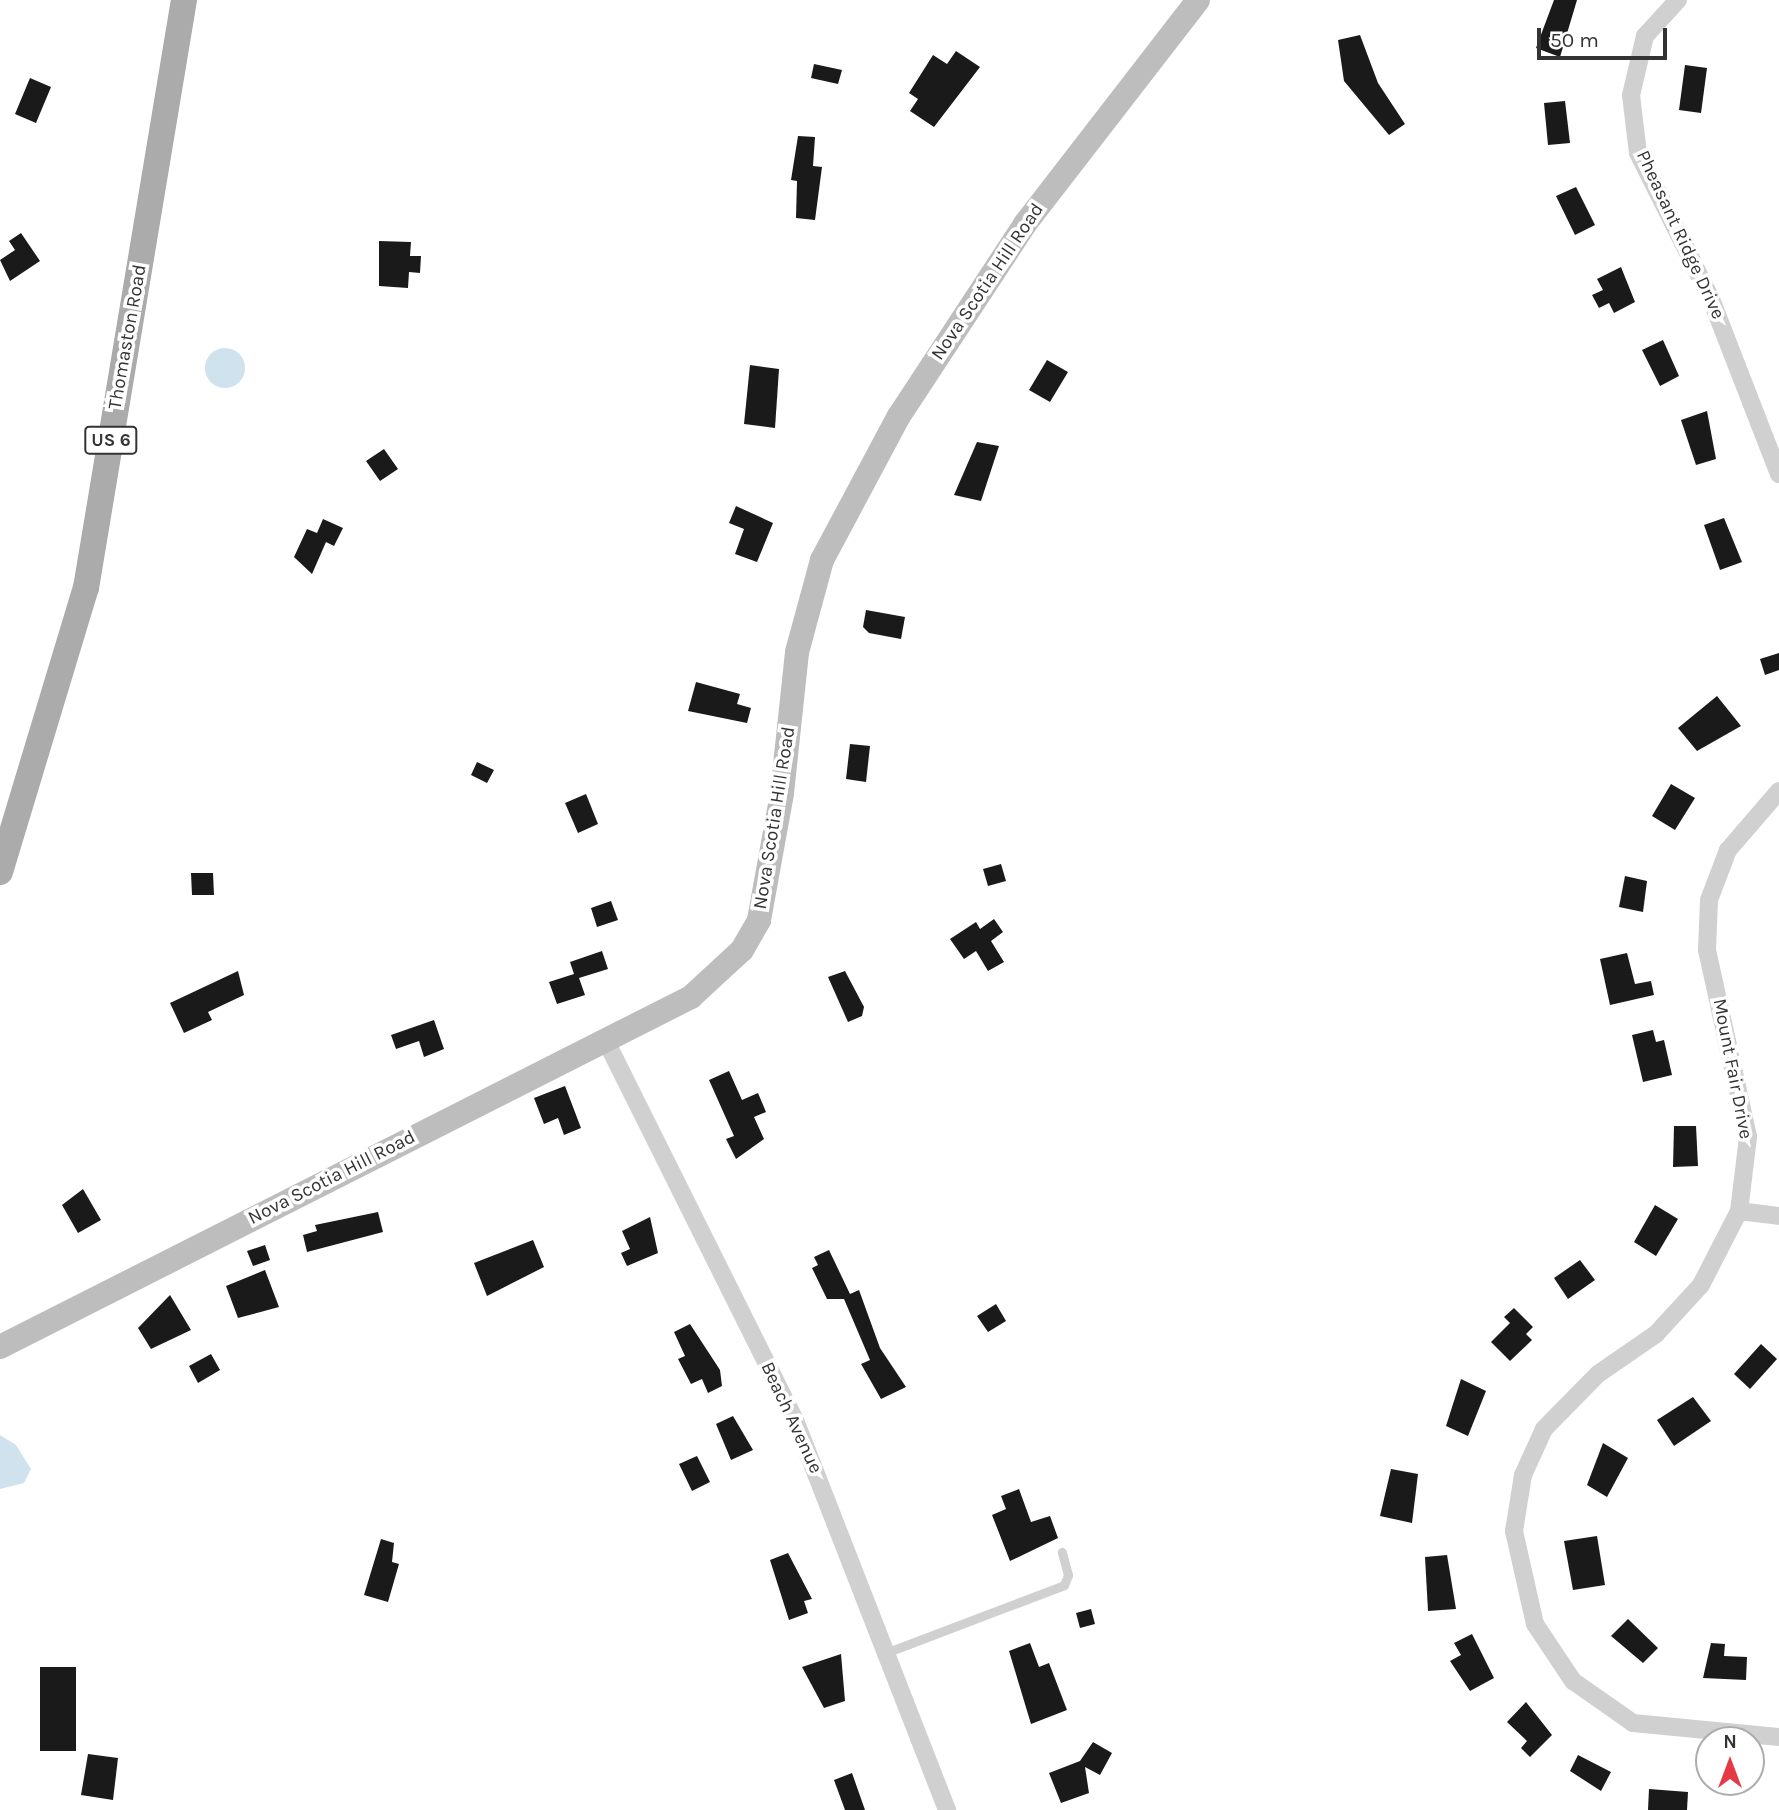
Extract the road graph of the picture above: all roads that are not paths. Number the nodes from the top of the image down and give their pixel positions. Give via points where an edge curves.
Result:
1 (184, 0) edge
2 (1199, 0) edge
3 (1678, 0) edge
4 (1779, 474) edge
5 (1779, 792) edge
6 (0, 872) edge
7 (605, 1039) junction
8 (1739, 1211) junction
9 (1779, 1216) edge
10 (0, 1347) edge
11 (1062, 1552) dead end
12 (888, 1652) junction
13 (1779, 1737) edge
14 (947, 1810) edge

1 - 6 main road, Thomaston Road / US 6 via 86,588
2 - 7 street, Nova Scotia Hill Road via 1025,224 899,415 822,560 797,652 782,793 759,920 742,950 691,997
3 - 4 street, Pheasant Ridge Drive via 1645,36 1631,95 1638,153 1711,299
5 - 8 street, Mount Fair Drive via 1728,850 1709,900 1707,950 1748,1137
7 - 10 street, Nova Scotia Hill Road
7 - 12 street, Beach Avenue via 795,1420
8 - 9 street
8 - 13 street, Mount Fair Drive via 1701,1285 1656,1334 1598,1374 1544,1429 1523,1475 1514,1531 1535,1624 1573,1681 1633,1723
11 - 12 lane via 1068,1575 1064,1585
12 - 14 street, Beach Avenue

